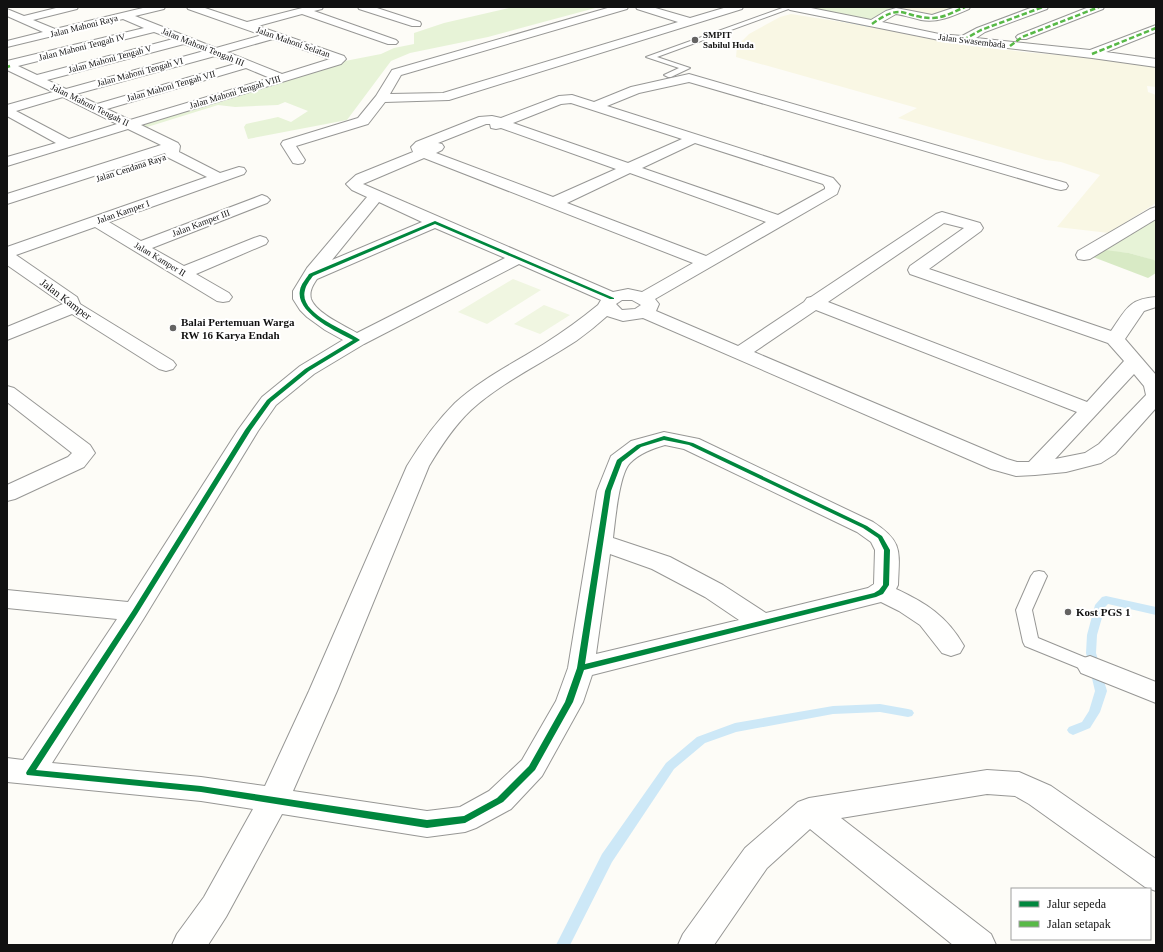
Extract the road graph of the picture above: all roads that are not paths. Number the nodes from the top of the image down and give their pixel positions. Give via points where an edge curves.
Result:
1 (73, 7) edge
2 (157, 7) edge
3 (192, 7) edge
4 (319, 7) edge
5 (363, 7) edge
6 (623, 7) edge
7 (641, 7) edge
8 (738, 7) edge
9 (791, 7) edge
10 (965, 7) edge
11 (1043, 7) edge
12 (1099, 7) edge
13 (303, 11) junction
14 (7, 12) edge
15 (124, 16) junction
16 (23, 19) junction
17 (691, 22) junction
18 (416, 24) dead end
19 (872, 24) junction
20 (246, 26) junction
21 (155, 28) junction
22 (1156, 28) edge
23 (54, 33) junction
24 (273, 36) junction
25 (184, 40) junction
26 (963, 40) junction
27 (1016, 41) junction
28 (392, 42) dead end
29 (7, 44) edge
30 (215, 52) junction
31 (1092, 54) junction
32 (340, 59) joint
33 (1156, 63) edge
34 (247, 64) junction
35 (8, 66) edge
36 (668, 75) dead end
37 (282, 78) junction
38 (36, 79) junction
39 (66, 93) junction
40 (381, 98) junction
41 (596, 106) junction
42 (96, 108) junction
43 (7, 110) edge
44 (501, 123) junction
45 (130, 124) junction
46 (694, 138) junction
47 (67, 144) junction
48 (172, 150) junction
49 (424, 153) junction
50 (298, 160) dead end
51 (7, 162) edge
52 (629, 168) junction
53 (239, 171) dead end
54 (219, 178) junction
55 (1061, 186) dead end
56 (376, 196) junction
57 (7, 199) edge
58 (262, 200) dead end
59 (554, 203) junction
60 (7, 208) edge
61 (1156, 212) edge
62 (96, 221) junction
63 (779, 221) junction
64 (435, 222) junction
65 (260, 242) dead end
66 (139, 247) junction
67 (1084, 254) dead end
68 (881, 257) junction
69 (518, 258) junction
70 (9, 260) edge
71 (707, 262) junction
72 (916, 270) junction
73 (183, 273) junction
74 (311, 275) junction
75 (223, 297) dead end
76 (610, 302) junction
77 (813, 302) junction
78 (1156, 302) edge
79 (72, 306) junction
80 (640, 309) junction
81 (7, 334) edge
82 (1115, 339) junction
83 (357, 340) junction
84 (566, 340) junction
85 (740, 353) junction
86 (1134, 362) junction
87 (166, 366) dead end
88 (7, 392) edge
89 (1090, 410) junction
90 (1035, 468) junction
91 (7, 494) edge
92 (600, 542) junction
93 (1039, 576) dead end
94 (881, 592) junction
95 (7, 599) edge
96 (136, 612) junction
97 (762, 623) junction
98 (951, 646) dead end
99 (581, 668) junction
100 (1096, 668) joint
101 (1156, 694) edge
102 (19, 771) edge
103 (274, 800) junction
104 (810, 811) junction
105 (1156, 877) edge
106 (193, 938) edge
107 (700, 943) edge
108 (979, 945) edge

1 - 16 street
2 - 15 street, Jalan Mahoni Raya
3 - 20 street, Jalan Mahoni Selatan
4 - 13 street, Jalan Mahoni Selatan
5 - 18 street
6 - 40 street via 396,73
7 - 17 street
8 - 17 street
9 - 19 street, Jalan Swasembada
9 - 36 lane via 650,57 686,68
10 - 19 street via 934,18 894,10 884,13
11 - 26 street via 981,30
12 - 27 street
13 - 20 street, Jalan Mahoni Selatan
13 - 28 street
14 - 16 street
15 - 21 street, Jalan Mahoni Tengah III
15 - 23 street, Jalan Mahoni Raya
16 - 23 street
17 - 40 street via 444,98
19 - 26 street, Jalan Swasembada
20 - 24 street, Jalan Mahoni Selatan
21 - 25 street, Jalan Mahoni Tengah III
21 - 35 street, Jalan Mahoni Tengah IV
22 - 31 street
23 - 29 street, Jalan Mahoni Raya
24 - 30 street, Jalan Mahoni Tengah VI
24 - 32 street, Jalan Mahoni Selatan
25 - 30 street, Jalan Mahoni Tengah III
25 - 38 street, Jalan Mahoni Tengah V
26 - 27 street, Jalan Swasembada
27 - 31 street, Jalan Swasembada
30 - 34 street, Jalan Mahoni Tengah III
30 - 39 street, Jalan Mahoni Tengah VI
31 - 33 street, Jalan Swasembada
32 - 37 street, Jalan Mahoni Tengah VIII
34 - 37 street, Jalan Mahoni Tengah III
34 - 42 street, Jalan Mahoni Tengah VII
35 - 38 street, Jalan Mahoni Tengah II
37 - 45 street, Jalan Mahoni Tengah VIII
38 - 39 street, Jalan Mahoni Tengah II
39 - 42 street, Jalan Mahoni Tengah II
39 - 43 street, Jalan Mahoni Tengah VI
40 - 50 street via 363,121 288,144
41 - 44 street via 580,100 565,99
41 - 46 street
41 - 55 street via 635,90 689,78
42 - 45 street, Jalan Mahoni Tengah II
43 - 47 street
44 - 49 street via 452,137
44 - 52 street
45 - 47 street, Jalan Mahoni Tengah VIII
45 - 48 street, Jalan Mahoni Tengah II
46 - 52 street
46 - 63 street via 828,181 833,186 832,191
47 - 51 street, Jalan Mahoni Tengah VIII
48 - 54 street, Jalan Mahoni Tengah II
48 - 57 street, Jalan Cendana Raya
48 - 60 street, Jalan Cendana Raya
49 - 56 street via 366,176 353,184
49 - 59 street
52 - 59 street
52 - 63 street
53 - 54 street, Jalan Kamper I
54 - 62 street, Jalan Kamper I
56 - 64 street
56 - 74 street
58 - 66 street, Jalan Kamper III
59 - 71 street
61 - 67 street
62 - 66 street, Jalan Kamper II
62 - 70 street, Jalan Kamper I
63 - 71 street
64 - 69 street
64 - 74 street
65 - 73 street
66 - 73 street, Jalan Kamper II
68 - 72 street
68 - 72 street via 942,217 976,227
68 - 77 street
69 - 76 street
69 - 83 street
70 - 79 street, Jalan Kamper via 71,301
71 - 80 street
72 - 82 street
73 - 75 street, Jalan Kamper II
74 - 83 street via 302,291 303,303 314,315
76 - 80 street via 624,295
76 - 84 street
77 - 85 street
77 - 89 street
78 - 82 street via 1138,307
79 - 81 street
79 - 87 street, Jalan Kamper
80 - 84 street
80 - 85 street
82 - 86 street
83 - 96 street via 307,370 269,401 248,430
84 - 103 street via 504,376 473,399 451,418 418,466
85 - 90 street via 999,464 1016,469
86 - 89 street
86 - 90 street via 1154,385 1156,396 1107,449 1093,458 1066,465
88 - 91 street via 84,453 76,462
89 - 90 street
92 - 94 street via 608,491 619,461 639,446 664,438 691,444 719,456 865,527 880,537 887,550 886,585
92 - 97 street via 661,563 714,591
92 - 99 street
93 - 100 lane via 1024,610 1031,642
94 - 97 street
94 - 98 street via 908,604 929,619
95 - 96 street
96 - 102 street
97 - 99 street
99 - 103 street via 569,702 532,768 500,800 465,819 427,824
100 - 101 street
102 - 103 street via 201,789
103 - 106 street via 215,907
104 - 105 street via 988,782 1019,784 1040,795
104 - 107 street via 756,858
104 - 108 street

